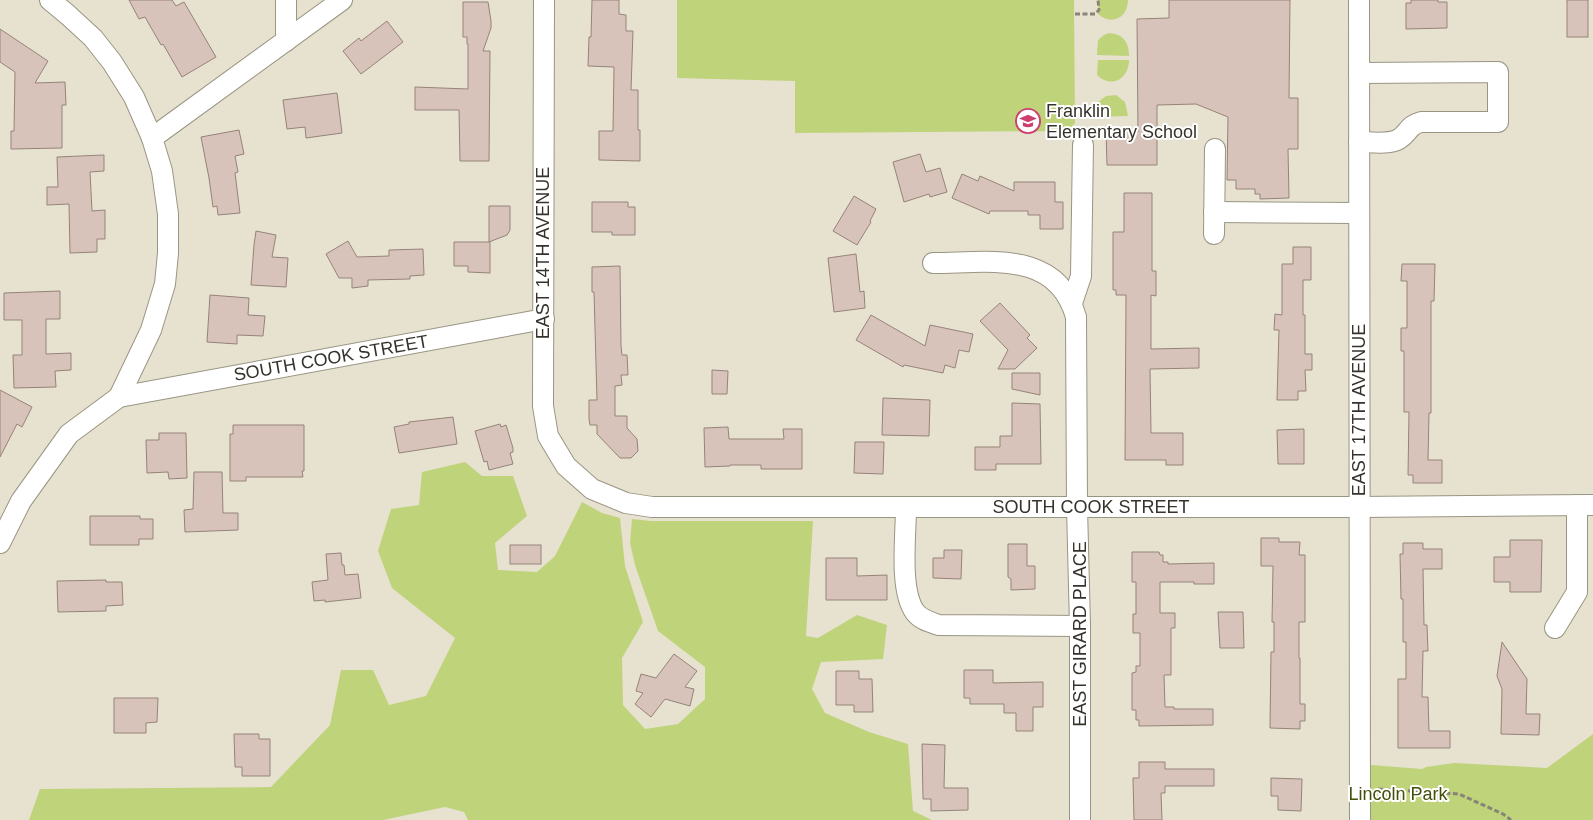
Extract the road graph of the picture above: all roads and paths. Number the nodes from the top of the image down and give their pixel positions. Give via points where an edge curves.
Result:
1 (50, 0) edge
2 (286, 0) edge
3 (342, 0) edge
4 (544, 0) edge
5 (1359, 0) edge
6 (1098, 1) edge
7 (1075, 14) dead end
8 (286, 42) junction
9 (1359, 73) junction
10 (152, 138) junction
11 (1359, 142) junction
12 (1083, 145) dead end
13 (1215, 149) dead end
14 (1214, 212) junction
15 (1359, 213) junction
16 (1214, 234) dead end
17 (934, 263) dead end
18 (1072, 303) junction
19 (544, 319) junction
20 (119, 397) junction
21 (592, 489) joint
22 (1585, 505) edge
23 (1078, 507) junction
24 (1359, 507) junction
25 (906, 508) junction
26 (0, 543) edge
27 (1080, 626) junction
28 (1555, 628) dead end
29 (1360, 788) junction
30 (1080, 820) edge
31 (1360, 820) edge
32 (1511, 820) edge

1 - 10 street via 87,32 112,62 134,97
2 - 8 street
3 - 8 street
4 - 19 street, EAST 14TH AVENUE
5 - 9 street, EAST 17TH AVENUE
6 - 7 path via 1095,14
8 - 10 street
9 - 11 street, EAST 17TH AVENUE
9 - 11 street via 1498,72 1498,122 1421,122 1413,124 1400,139
10 - 20 street via 162,171 168,214 166,284 151,330
11 - 15 street, EAST 17TH AVENUE
12 - 18 street via 1081,276
13 - 14 street
14 - 15 street
14 - 16 street
15 - 24 street, EAST 17TH AVENUE
17 - 18 street, EAST GIRARD PLACE via 1013,262 1035,267 1052,278
18 - 23 street, EAST GIRARD PLACE via 1077,334
19 - 20 street, SOUTH COOK STREET
19 - 21 street, EAST 14TH AVENUE via 543,406 548,436 566,466
20 - 26 street via 69,434 22,500
21 - 25 street, SOUTH COOK STREET via 626,503 652,506
22 - 24 street, SOUTH COOK STREET
22 - 28 street via 1576,592
23 - 24 street, SOUTH COOK STREET
23 - 25 street, SOUTH COOK STREET
23 - 27 street, EAST GIRARD PLACE
24 - 29 street, EAST 17TH AVENUE
25 - 27 street via 905,586 916,613 926,621 939,625
27 - 30 street, EAST GIRARD PLACE
29 - 31 street, EAST 17TH AVENUE
29 - 32 path via 1459,794

